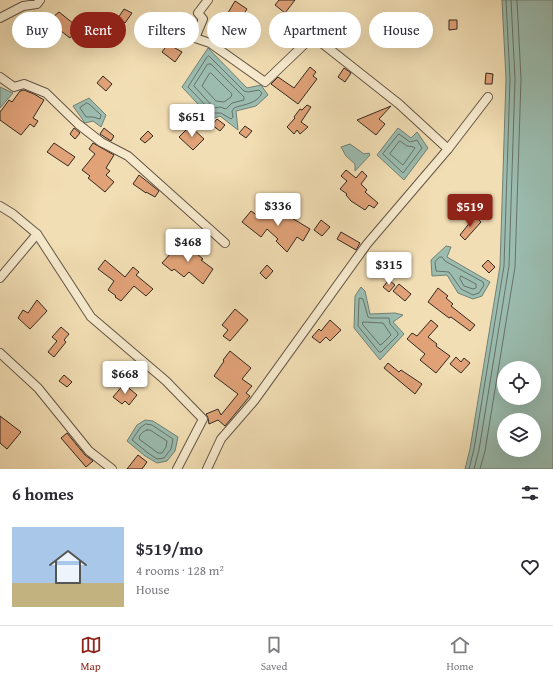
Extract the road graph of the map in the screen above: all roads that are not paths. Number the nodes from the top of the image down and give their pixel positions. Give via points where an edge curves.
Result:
1 (40, 0) edge
2 (208, 0) edge
3 (0, 18) edge
4 (0, 78) edge
5 (488, 97) dead end
6 (448, 149) junction
7 (0, 206) edge
8 (37, 234) junction
9 (225, 243) dead end
10 (0, 278) edge
11 (0, 353) edge
12 (112, 469) edge
13 (177, 469) edge
14 (207, 469) edge

1 - 3 street via 37,4 23,6
2 - 6 street via 198,13 203,19 195,38 210,43 265,82 314,36 399,104
4 - 9 street via 14,87 24,84 46,93 101,142 128,156
5 - 6 street
6 - 14 street via 367,244 254,401 221,439
7 - 8 street via 14,214
8 - 10 street
8 - 13 street via 91,317 166,381 203,419
11 - 12 street via 38,388 89,451

